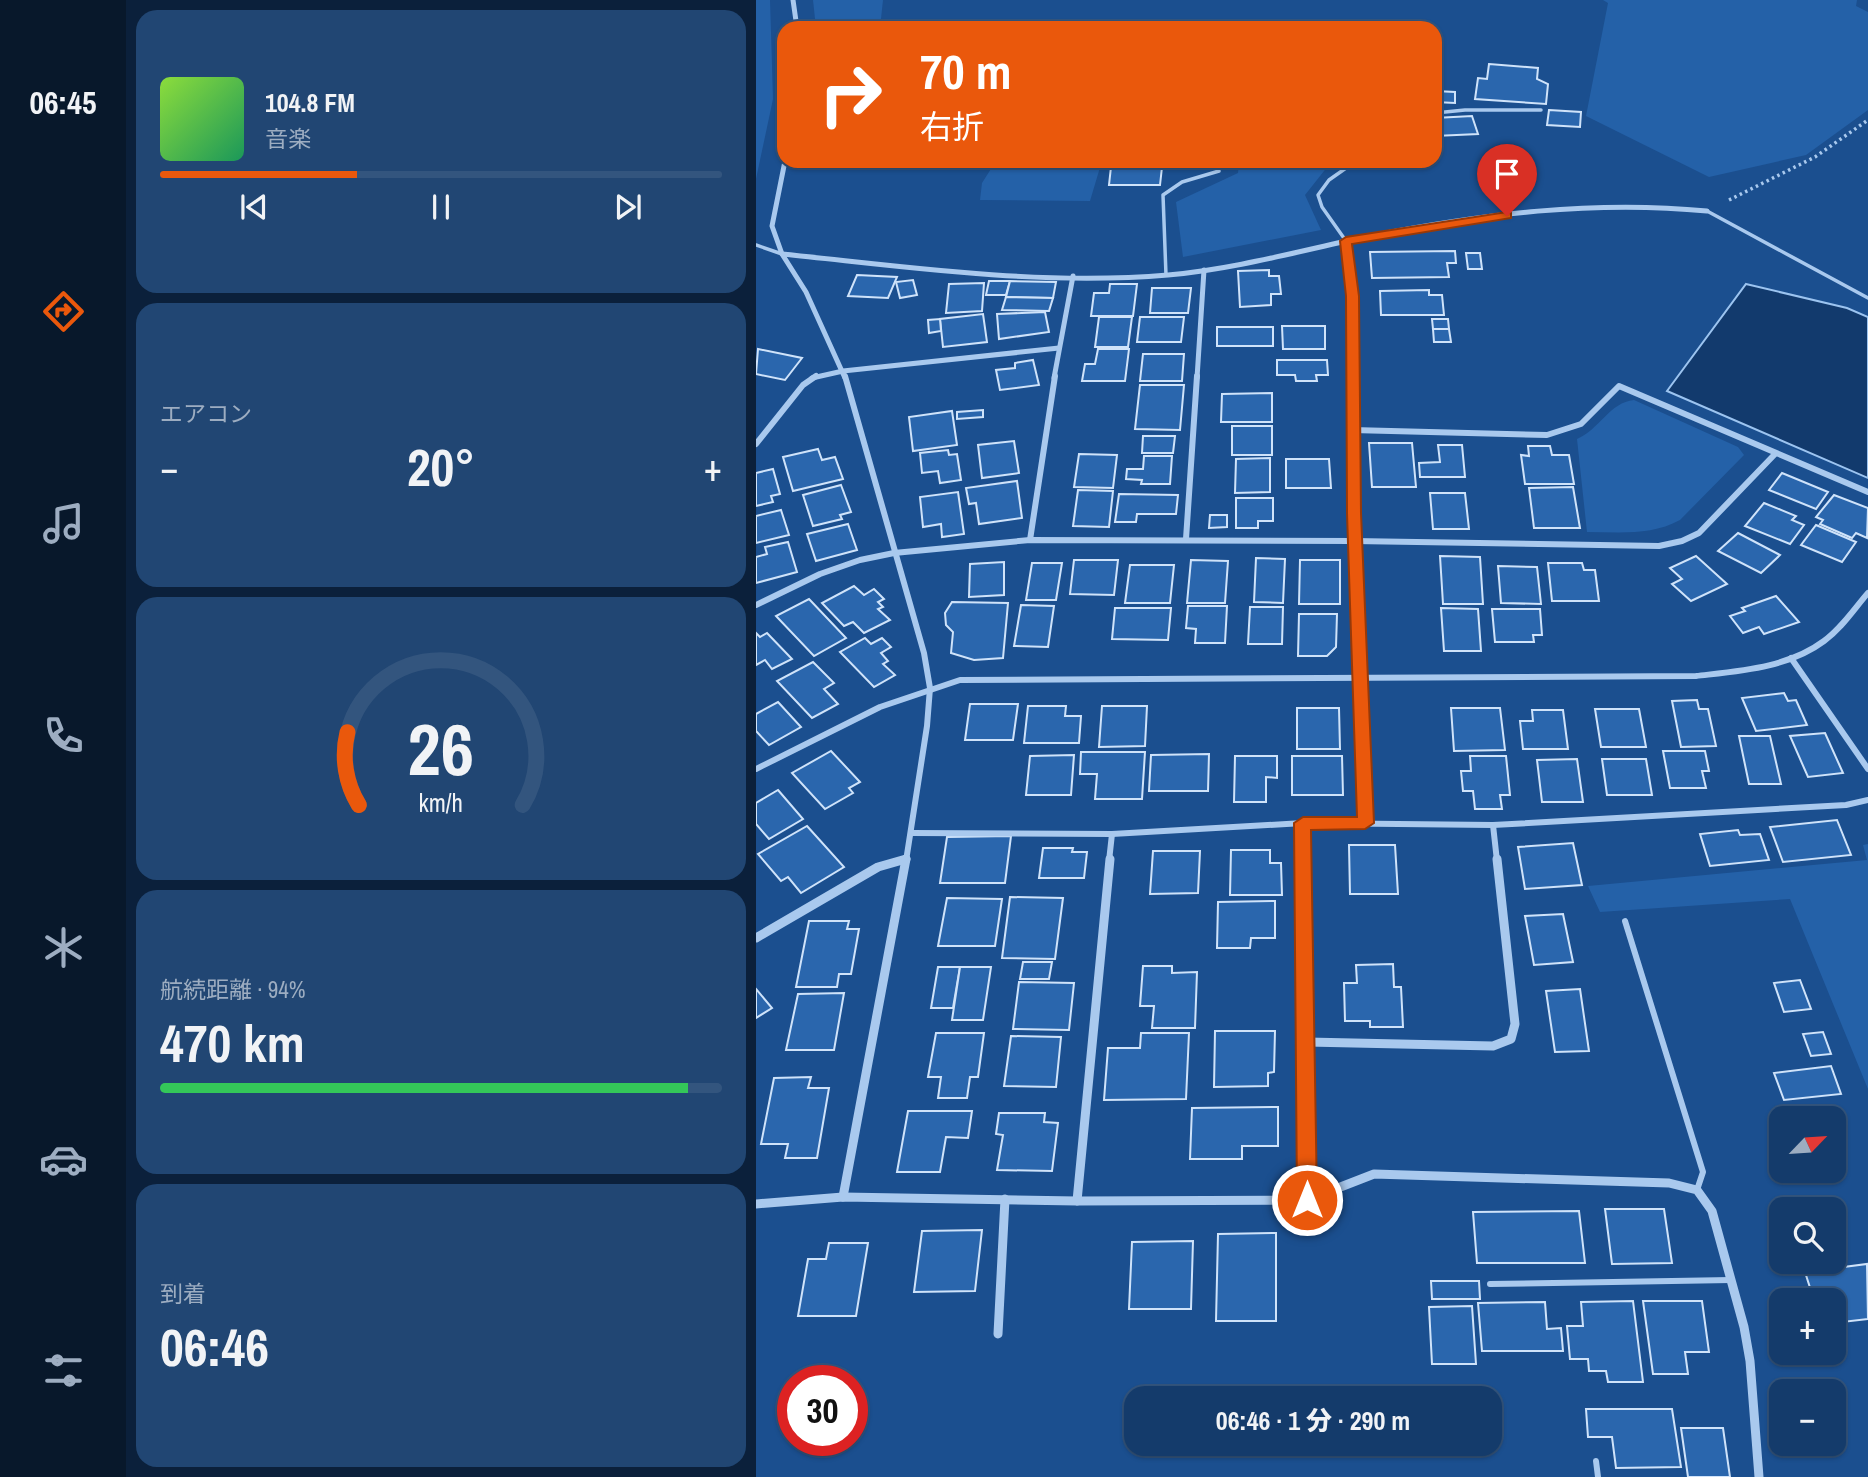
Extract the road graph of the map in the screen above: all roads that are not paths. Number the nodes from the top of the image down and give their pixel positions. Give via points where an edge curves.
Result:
1 (793, 0) edge
2 (796, 21) edge
3 (1541, 110) dead end
4 (1442, 112) edge
5 (784, 168) edge
6 (1346, 168) edge
7 (1219, 172) dead end
8 (1707, 211) joint
9 (1346, 241) junction
10 (756, 245) edge
11 (782, 254) junction
12 (1204, 270) junction
13 (1166, 275) junction
14 (1073, 276) junction
15 (1868, 298) edge
16 (1059, 348) junction
17 (843, 371) junction
18 (1352, 430) junction
19 (756, 444) edge
20 (1775, 454) junction
21 (1868, 492) edge
22 (1186, 539) junction
23 (1030, 540) junction
24 (1354, 541) junction
25 (894, 553) junction
26 (1868, 593) edge
27 (756, 605) edge
28 (1791, 658) junction
29 (1359, 676) junction
30 (930, 688) junction
31 (756, 769) edge
32 (1868, 769) edge
33 (1868, 800) edge
34 (1303, 823) junction
35 (1365, 823) junction
36 (1493, 825) junction
37 (911, 833) junction
38 (1112, 834) junction
39 (906, 859) junction
40 (1625, 921) dead end
41 (756, 938) edge
42 (1307, 1042) junction
43 (1697, 1190) junction
44 (843, 1196) junction
45 (1005, 1199) junction
46 (1307, 1200) junction
47 (1077, 1201) junction
48 (756, 1203) edge
49 (1731, 1280) junction
50 (1490, 1284) dead end
51 (998, 1334) dead end
52 (1596, 1461) dead end
53 (1598, 1477) edge
54 (1759, 1477) edge

1 - 2 street
3 - 4 lane
5 - 11 street via 772,226
6 - 9 lane via 1318,195
7 - 13 lane via 1190,178 1163,195
8 - 9 street via 1613,204
8 - 15 lane
9 - 12 street
9 - 18 street via 1352,296
10 - 11 lane
11 - 14 street via 1010,276
11 - 17 street via 806,292
12 - 13 street
12 - 22 street
13 - 14 street
14 - 16 street
16 - 17 street
16 - 23 street
17 - 19 street via 813,377 803,385
17 - 25 street
18 - 20 street via 1548,435 1581,424 1619,386
18 - 24 street
20 - 21 street
20 - 24 street via 1699,533 1672,545
22 - 23 street
22 - 24 street
23 - 25 street
24 - 29 street
25 - 27 street via 820,574
25 - 30 street
26 - 28 street via 1825,641
28 - 29 street via 1745,671 1696,676
28 - 32 street
29 - 30 street via 960,680
29 - 35 street
30 - 31 street via 859,714
30 - 37 street
33 - 36 street via 1846,805
34 - 35 street
34 - 38 street
34 - 42 street
35 - 36 street
36 - 42 street via 1515,1024 1511,1039 1493,1046
37 - 38 street
37 - 39 street
38 - 47 street
39 - 41 street via 878,867
39 - 44 street
40 - 43 lane via 1703,1171
42 - 46 street
43 - 46 street via 1669,1183 1374,1174
43 - 49 street via 1712,1211
44 - 45 street
44 - 48 street
45 - 47 street
45 - 51 street
46 - 47 street
49 - 50 lane
49 - 54 street via 1750,1361
52 - 53 lane

